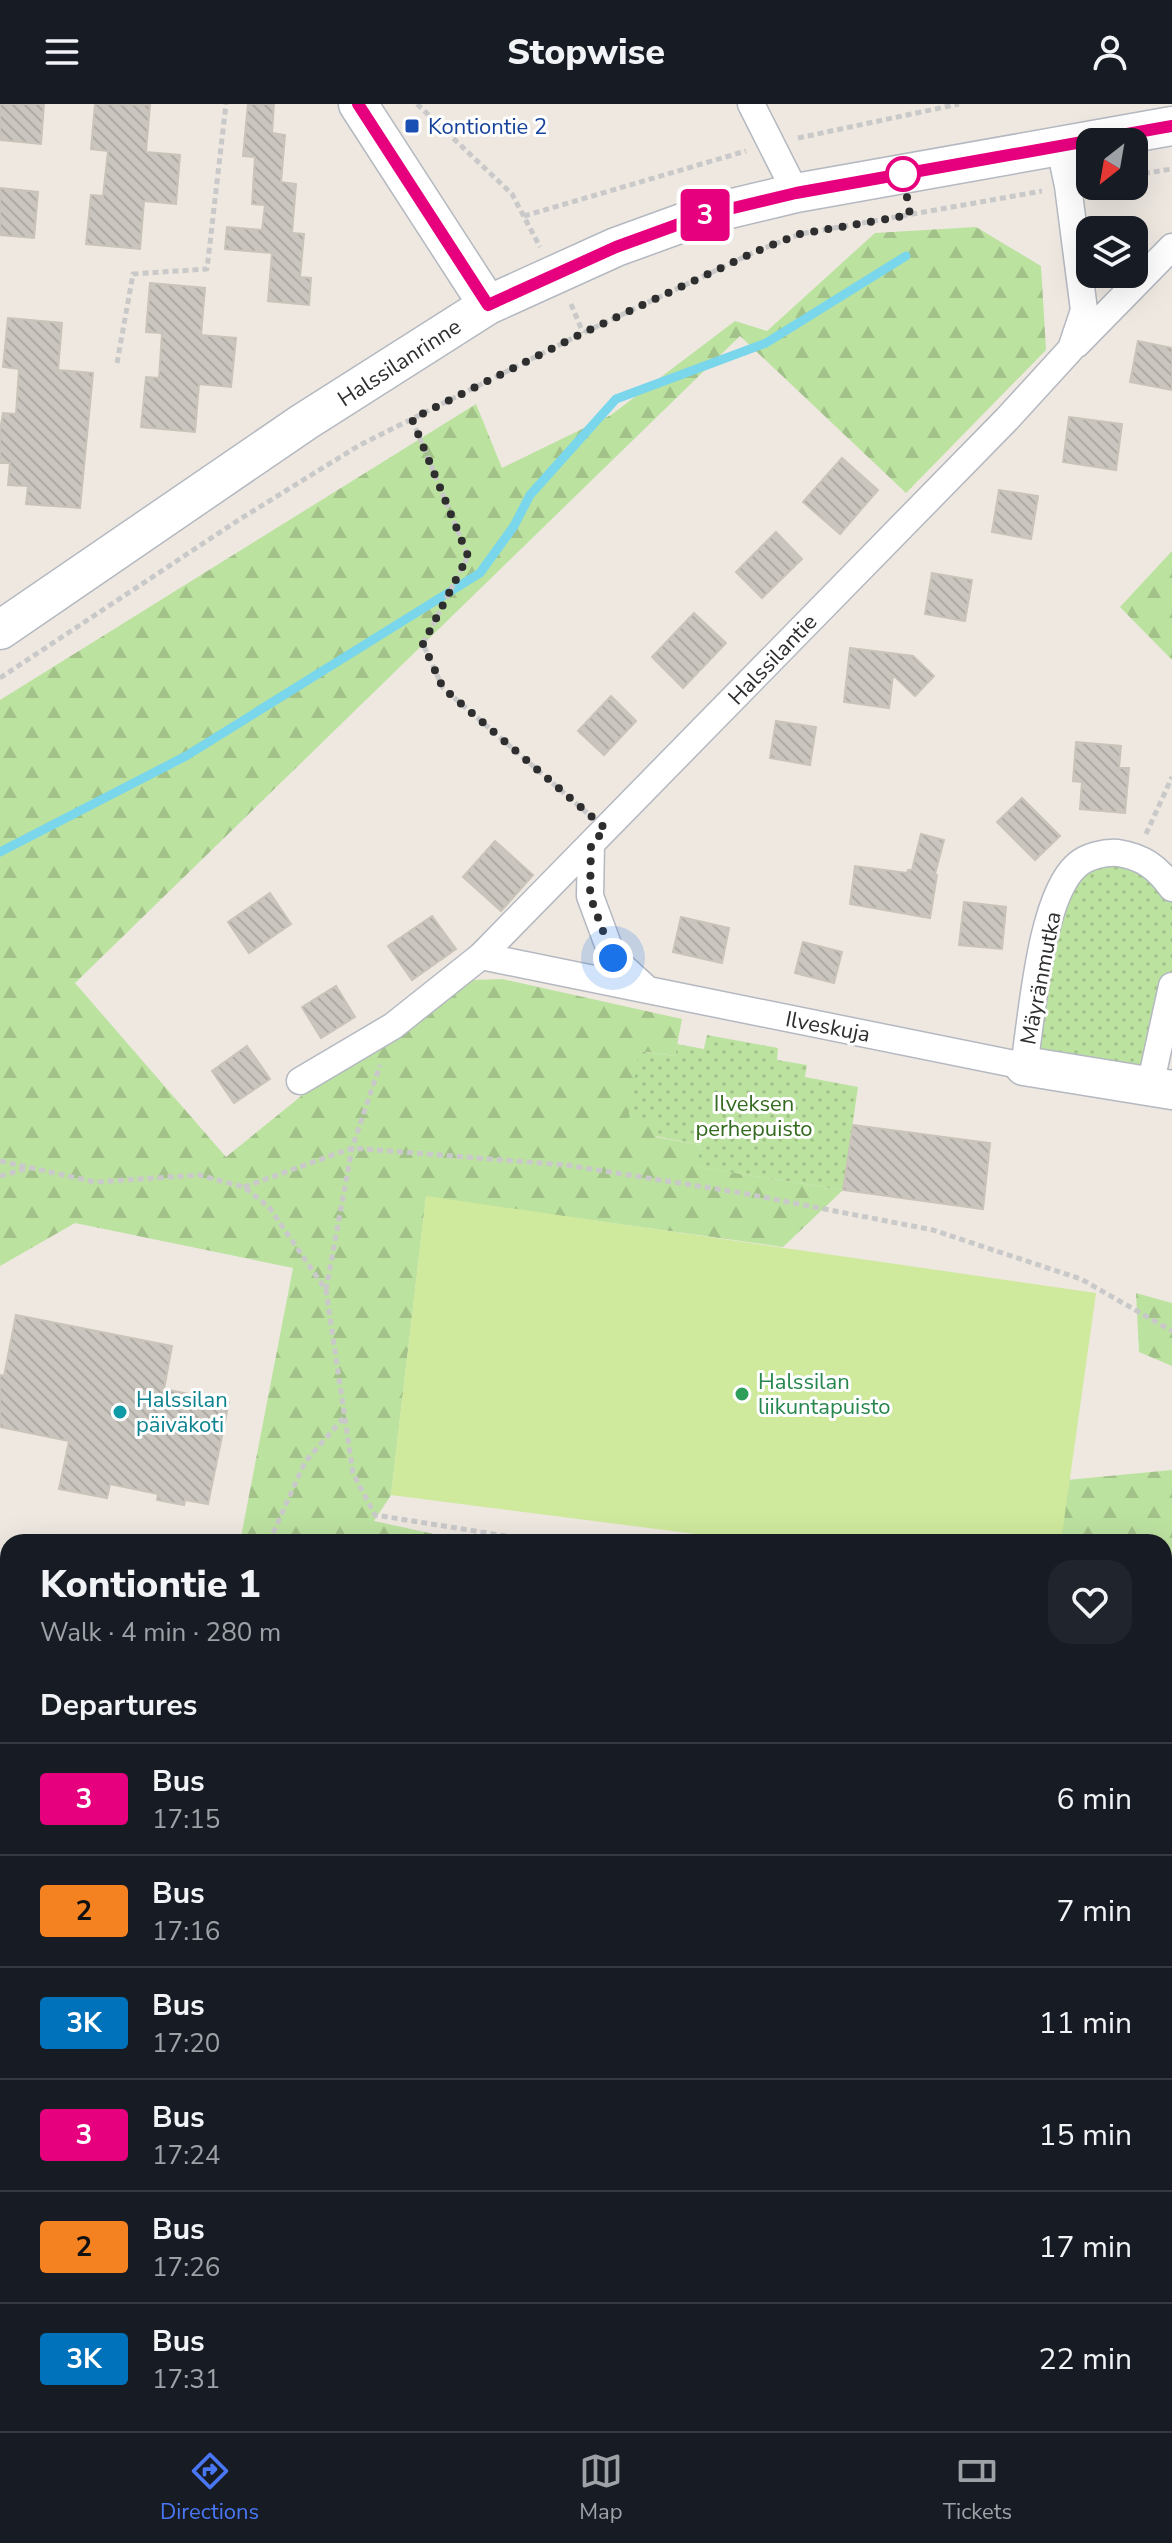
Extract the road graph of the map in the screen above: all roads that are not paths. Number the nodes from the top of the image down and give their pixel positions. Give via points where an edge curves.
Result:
1 (358, 104) edge
2 (751, 104) edge
3 (1172, 126) edge
4 (1060, 148) junction
5 (796, 193) junction
6 (1172, 247) edge
7 (488, 305) junction
8 (1071, 349) junction
9 (0, 630) edge
10 (598, 837) junction
11 (1172, 888) edge
12 (481, 956) junction
13 (1172, 986) edge
14 (648, 990) junction
15 (1024, 1066) junction
16 (300, 1081) dead end
17 (1161, 1088) edge

1 - 7 street
2 - 5 street
3 - 4 street, Halssilanrinne
4 - 5 street, Halssilanrinne
4 - 8 street, Halssilantie via 1084,310
5 - 7 street, Halssilanrinne via 704,215 631,241
6 - 8 street
7 - 9 street, Halssilanrinne via 304,422
8 - 10 street, Halssilantie
10 - 12 street, Halssilantie
10 - 14 street via 590,896 613,958
11 - 15 street, Mäyränmutka via 1159,870 1136,856 1106,852 1077,864 1046,924
12 - 14 street, Ilveskuja
12 - 16 street, Halssilantie via 393,1026
13 - 17 street
14 - 15 street, Ilveskuja
15 - 17 street, Ilveskuja

